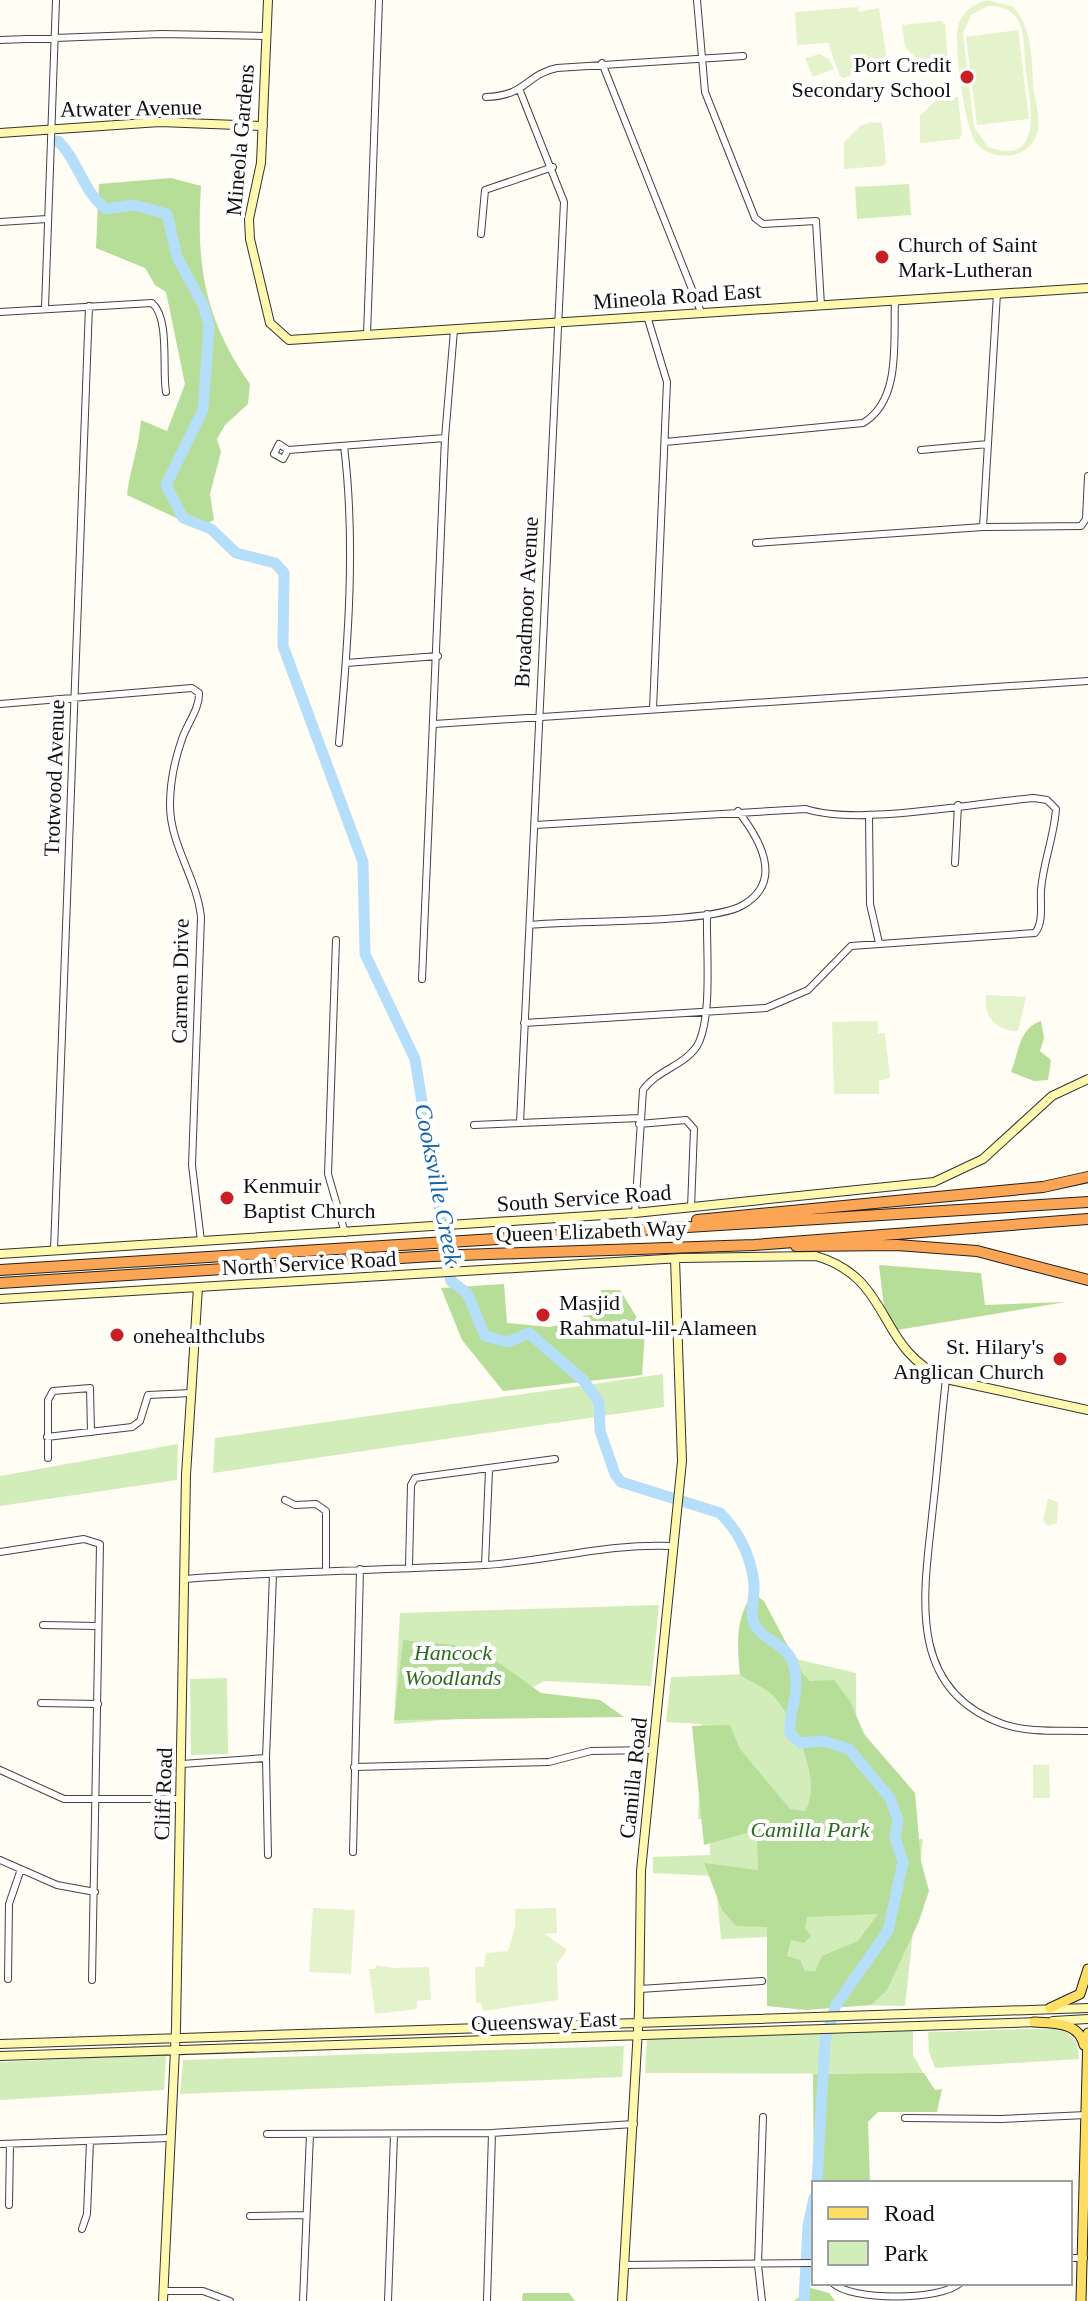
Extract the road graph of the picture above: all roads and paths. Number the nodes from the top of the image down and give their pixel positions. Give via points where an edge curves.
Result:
1 (56, 0) edge
2 (268, 0) edge
3 (379, 0) edge
4 (697, 0) edge
5 (267, 36) junction
6 (55, 39) junction
7 (0, 40) edge
8 (743, 56) dead end
9 (700, 59) junction
10 (602, 63) junction
11 (520, 91) junction
12 (486, 97) dead end
13 (263, 126) junction
14 (50, 128) junction
15 (0, 133) edge
16 (553, 167) junction
17 (47, 219) junction
18 (0, 222) edge
19 (481, 234) dead end
20 (1088, 288) edge
21 (997, 293) junction
22 (895, 300) junction
23 (821, 305) junction
24 (89, 306) junction
25 (45, 308) junction
26 (0, 312) edge
27 (701, 312) junction
28 (647, 316) junction
29 (558, 322) junction
30 (273, 328) joint
31 (454, 330) junction
32 (367, 335) junction
33 (166, 392) dead end
34 (445, 438) junction
35 (665, 442) junction
36 (988, 444) junction
37 (344, 446) junction
38 (288, 450) dead end
39 (921, 450) dead end
40 (1088, 476) edge
41 (983, 527) junction
42 (756, 543) dead end
43 (438, 656) junction
44 (346, 663) junction
45 (1088, 681) edge
46 (76, 698) junction
47 (0, 704) edge
48 (653, 709) junction
49 (539, 718) junction
50 (434, 724) junction
51 (339, 743) dead end
52 (958, 805) junction
53 (738, 811) junction
54 (869, 815) junction
55 (535, 825) junction
56 (955, 863) dead end
57 (707, 914) junction
58 (530, 925) junction
59 (336, 940) dead end
60 (879, 943) junction
61 (422, 979) dead end
62 (705, 1013) junction
63 (524, 1023) junction
64 (1088, 1079) edge
65 (640, 1121) junction
66 (520, 1123) junction
67 (474, 1125) dead end
68 (1088, 1177) edge
69 (1088, 1202) edge
70 (691, 1208) junction
71 (635, 1213) junction
72 (1088, 1219) edge
73 (654, 1228) junction
74 (345, 1233) junction
75 (201, 1241) junction
76 (754, 1245) junction
77 (54, 1250) junction
78 (0, 1254) edge
79 (675, 1259) junction
80 (0, 1270) edge
81 (1088, 1280) edge
82 (0, 1283) edge
83 (198, 1287) junction
84 (0, 1299) edge
85 (946, 1379) junction
86 (192, 1393) junction
87 (1088, 1410) edge
88 (91, 1432) junction
89 (47, 1437) junction
90 (48, 1458) dead end
91 (555, 1459) dead end
92 (489, 1470) junction
93 (285, 1500) dead end
94 (673, 1546) junction
95 (0, 1552) edge
96 (485, 1565) junction
97 (409, 1566) junction
98 (360, 1569) junction
99 (326, 1570) junction
100 (273, 1574) junction
101 (185, 1579) junction
102 (43, 1625) dead end
103 (97, 1626) junction
104 (41, 1703) dead end
105 (98, 1704) junction
106 (1088, 1731) edge
107 (653, 1750) junction
108 (266, 1758) junction
109 (182, 1764) junction
110 (354, 1767) junction
111 (0, 1770) edge
112 (180, 1799) junction
113 (94, 1801) junction
114 (353, 1852) dead end
115 (268, 1855) dead end
116 (0, 1860) edge
117 (21, 1869) junction
118 (95, 1892) junction
119 (3, 1943) edge
120 (1088, 1969) edge
121 (8, 1979) dead end
122 (92, 1980) dead end
123 (762, 1981) dead end
124 (640, 1989) junction
125 (1050, 2008) junction
126 (1088, 2008) edge
127 (1088, 2019) edge
128 (1034, 2022) junction
129 (639, 2025) junction
130 (1088, 2033) edge
131 (638, 2036) junction
132 (176, 2039) junction
133 (0, 2044) edge
134 (175, 2051) junction
135 (0, 2056) edge
136 (1085, 2057) junction
137 (1086, 2115) edge
138 (763, 2117) dead end
139 (905, 2118) dead end
140 (634, 2124) junction
141 (492, 2133) junction
142 (267, 2134) dead end
143 (310, 2134) junction
144 (394, 2135) junction
145 (169, 2138) junction
146 (90, 2141) junction
147 (0, 2144) edge
148 (10, 2144) junction
149 (9, 2205) dead end
150 (306, 2215) junction
151 (250, 2216) dead end
152 (82, 2229) dead end
153 (1086, 2258) edge
154 (812, 2263) edge
155 (623, 2265) junction
156 (758, 2265) junction
157 (836, 2285) edge
158 (958, 2285) edge
159 (164, 2296) edge
160 (926, 2298) edge
161 (230, 2301) edge
162 (303, 2301) edge
163 (388, 2301) edge
164 (487, 2301) edge
165 (622, 2301) edge
166 (762, 2301) edge
167 (1081, 2301) edge

1 - 6 street
2 - 5 street, Mineola Gardens
3 - 32 street
4 - 9 street
5 - 6 street
5 - 13 street, Mineola Gardens
6 - 7 street
6 - 14 street
8 - 9 street
9 - 10 street
9 - 23 street via 705,92 755,218 763,224 816,221
10 - 11 street via 549,69
10 - 27 street
11 - 12 street
11 - 16 street, Broadmoor Avenue
13 - 14 street, Atwater Avenue via 160,122
13 - 30 street, Mineola Gardens via 249,219
14 - 15 street, Atwater Avenue
14 - 17 street
16 - 19 street via 485,190
16 - 29 street, Broadmoor Avenue via 564,202
17 - 18 street
17 - 25 street
20 - 21 street, Mineola Road East
21 - 22 street, Mineola Road East
21 - 36 street
22 - 23 street, Mineola Road East
22 - 35 street via 890,384 875,416 863,423
23 - 27 street, Mineola Road East
24 - 25 street
24 - 33 street via 144,301 157,307
24 - 46 street, Trotwood Avenue
25 - 26 street
27 - 28 street, Mineola Road East
28 - 29 street, Mineola Road East
28 - 35 street via 667,382
29 - 31 street, Mineola Road East
29 - 49 street, Broadmoor Avenue
30 - 32 street, Mineola Road East via 293,341
31 - 32 street, Mineola Road East
31 - 34 street
34 - 37 street
34 - 43 street
35 - 48 street
36 - 39 street
36 - 41 street
37 - 38 street
37 - 44 street
40 - 41 street via 1084,524
41 - 42 street
43 - 44 street
43 - 50 street
44 - 51 street
45 - 48 street
46 - 47 street, Carmen Drive
46 - 75 street, Carmen Drive via 192,688 199,693 178,753 170,804 173,832 201,917 192,1165
46 - 77 street, Trotwood Avenue
48 - 49 street
49 - 50 street
49 - 55 street, Broadmoor Avenue
50 - 61 street
52 - 54 street
52 - 56 street
52 - 60 street via 1034,798 1047,800 1056,809 1039,928 1027,935
53 - 54 street via 806,809 826,815
53 - 55 street
53 - 57 street via 759,837 767,867 745,905
54 - 60 street via 870,904
55 - 58 street, Broadmoor Avenue
57 - 58 street
57 - 62 street
58 - 63 street, Broadmoor Avenue
59 - 74 street via 328,1174
60 - 62 street via 851,946 808,990 784,1003
62 - 63 street
62 - 65 street via 697,1046 656,1074 643,1090
63 - 66 street, Broadmoor Avenue
64 - 70 street, South Service Road via 1052,1096 983,1159 934,1182
65 - 66 street
65 - 70 street via 691,1123
65 - 71 street
66 - 67 street
68 - 73 highway via 1043,1187
69 - 73 highway, Queen Elizabeth Way
70 - 71 street, South Service Road
71 - 74 street, South Service Road
72 - 76 highway, Queen Elizabeth Way
73 - 80 highway, Queen Elizabeth Way
74 - 75 street, South Service Road
75 - 77 street, South Service Road
76 - 81 highway via 977,1251
76 - 82 highway, Queen Elizabeth Way via 433,1256
77 - 78 street, South Service Road
79 - 83 street, North Service Road
79 - 85 street, North Service Road via 798,1255 834,1261 867,1287 913,1360
79 - 94 street, Camilla Road via 683,1419
83 - 84 street, North Service Road
83 - 86 street, Cliff Road
85 - 87 street, North Service Road
85 - 106 street via 924,1610 932,1656 953,1690 989,1717 1010,1726
86 - 88 street via 150,1394 135,1426
86 - 101 street, Cliff Road
88 - 89 street
88 - 89 street via 90,1388 57,1390 50,1394
89 - 90 street
91 - 92 street
92 - 96 street
92 - 97 street via 415,1478
93 - 99 street via 316,1504 326,1511
94 - 96 street via 610,1545
94 - 107 street, Camilla Road
95 - 103 street via 84,1539 99,1542
96 - 97 street
97 - 98 street
98 - 99 street
98 - 110 street
99 - 100 street
100 - 101 street
100 - 108 street
101 - 109 street, Cliff Road
102 - 103 street
103 - 105 street
104 - 105 street
105 - 113 street
107 - 110 street via 591,1751 549,1762
107 - 124 street, Camilla Road via 641,1871
108 - 109 street
108 - 115 street
109 - 112 street, Cliff Road
110 - 114 street
111 - 113 street via 64,1799
112 - 113 street
112 - 132 street, Cliff Road
113 - 118 street
116 - 117 street
117 - 118 street via 57,1885
117 - 119 street
118 - 122 street
119 - 121 street
120 - 125 main road via 1080,1994
123 - 124 street
124 - 129 street, Camilla Road
125 - 126 street, Queensway East
125 - 129 street, Queensway East
127 - 128 street, Queensway East
128 - 131 street, Queensway East
128 - 136 main road via 1075,2030 1084,2040
129 - 131 street, Camilla Road
129 - 132 street, Queensway East
130 - 136 main road
131 - 134 street, Queensway East
131 - 140 street, Camilla Road
132 - 133 street, Queensway East
132 - 134 street, Cliff Road
134 - 135 street, Queensway East
134 - 145 street, Cliff Road
136 - 137 main road
137 - 139 street
137 - 153 main road
138 - 156 street
140 - 141 street
140 - 155 street, Camilla Road
141 - 144 street
141 - 164 street
142 - 143 street
143 - 144 street
143 - 150 street
144 - 163 street
145 - 146 street
145 - 159 street, Cliff Road
146 - 148 street
146 - 152 street
147 - 148 street
148 - 149 street
150 - 151 street
150 - 162 street
153 - 167 main road
154 - 156 street
155 - 156 street
155 - 165 street, Camilla Road
156 - 166 street
157 - 160 street via 853,2297
158 - 160 street
159 - 161 street via 203,2291

